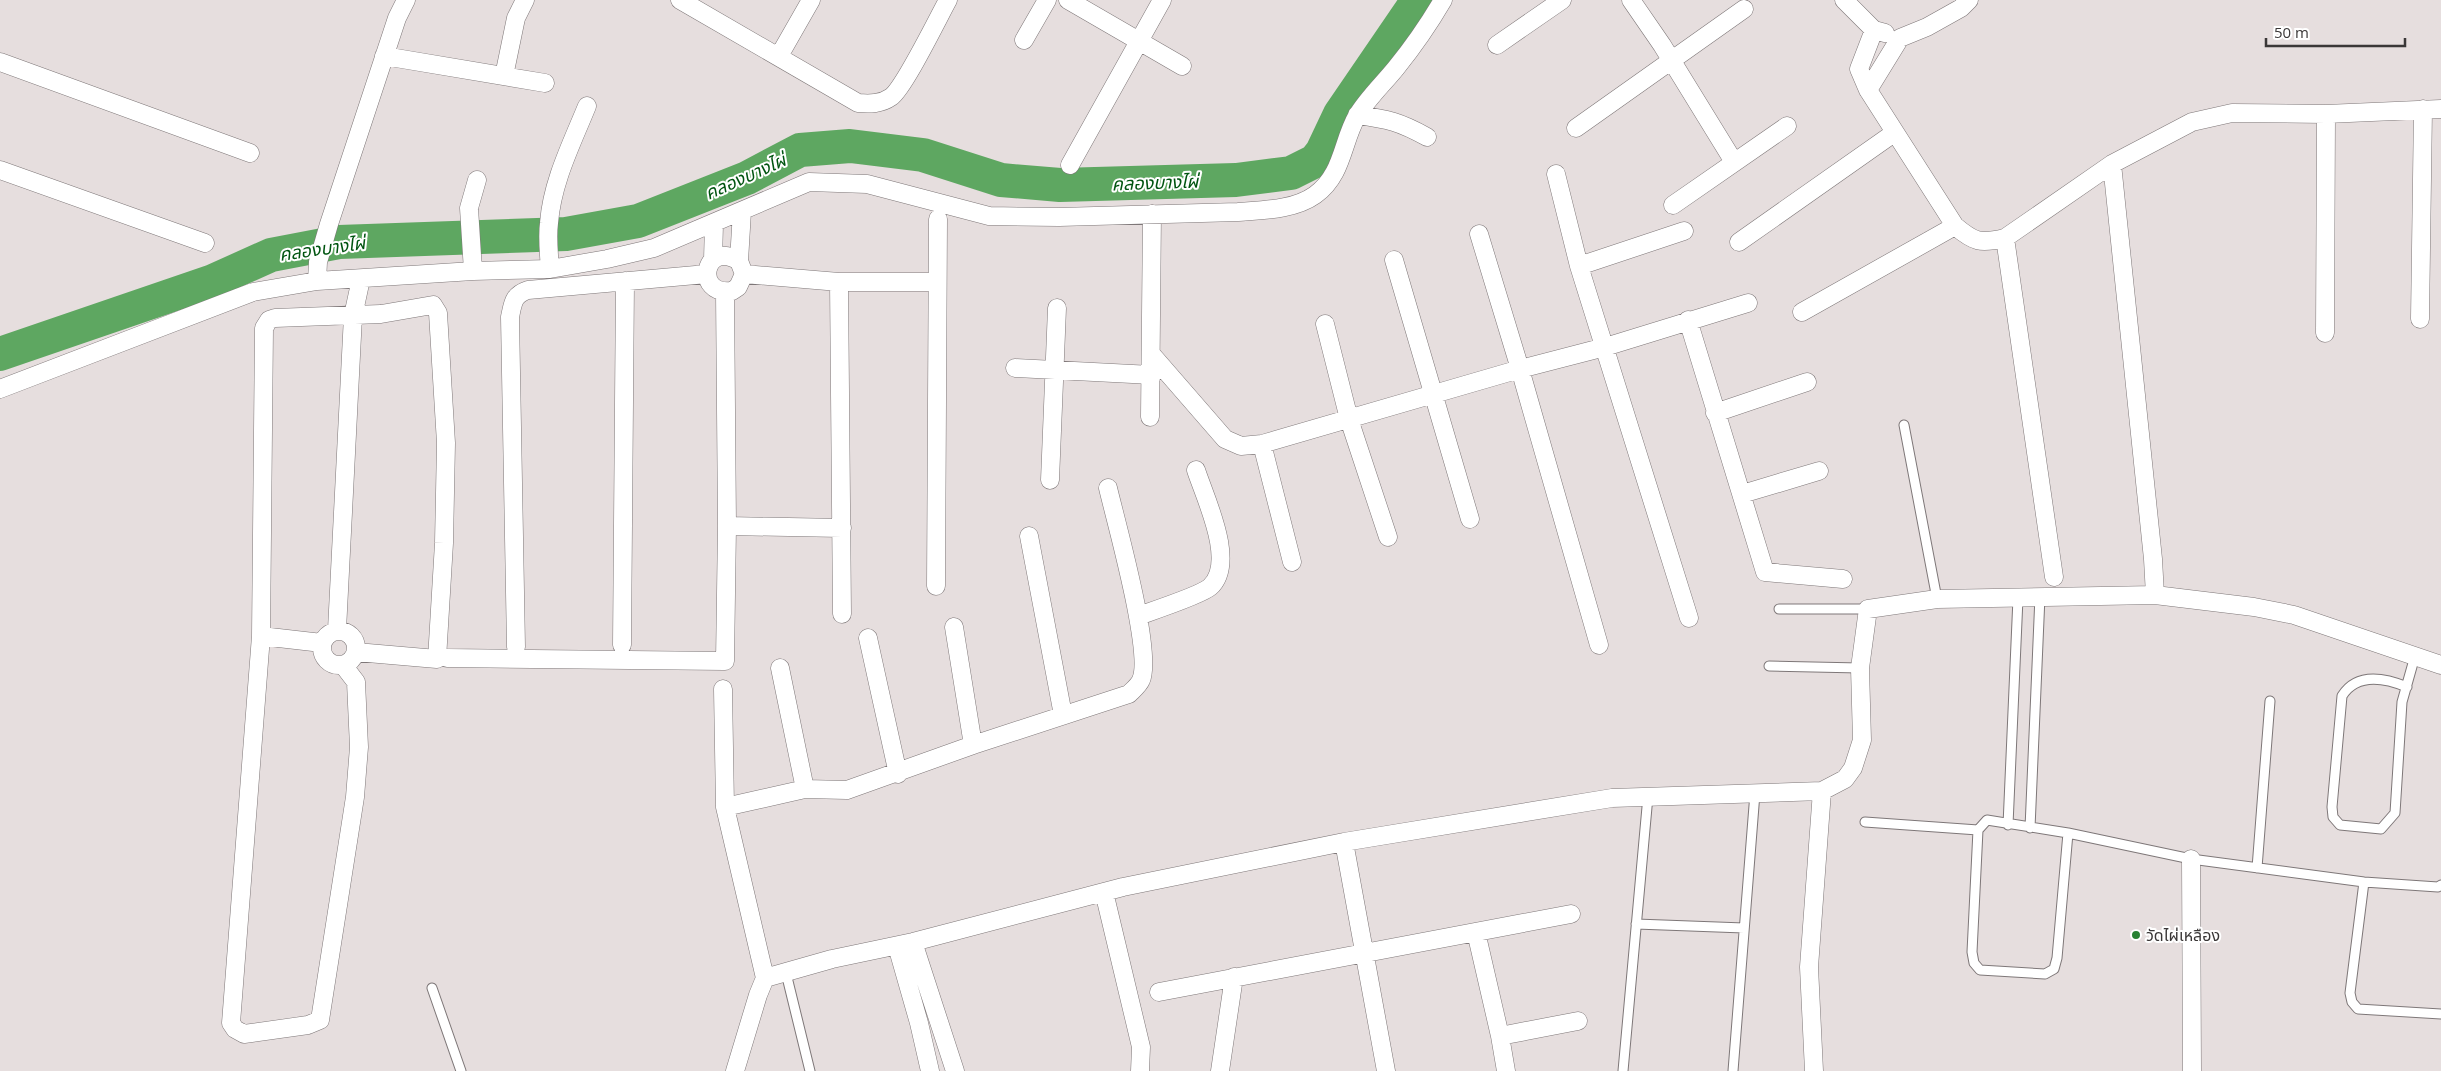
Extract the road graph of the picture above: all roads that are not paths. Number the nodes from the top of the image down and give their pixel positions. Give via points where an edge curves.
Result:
1 (406, 0) edge
2 (525, 0) edge
3 (680, 0) edge
4 (811, 0) edge
5 (948, 0) edge
6 (1047, 0) edge
7 (1068, 0) edge
8 (1162, 0) edge
9 (1443, 0) edge
10 (1562, 0) edge
11 (1631, 0) edge
12 (1844, 0) edge
13 (1969, 0) edge
14 (1744, 9) dead end
15 (1874, 30) junction
16 (1900, 38) junction
17 (1024, 40) dead end
18 (1139, 42) junction
19 (1497, 45) dead end
20 (384, 56) junction
21 (779, 56) junction
22 (1670, 60) junction
23 (0, 62) edge
24 (1182, 66) dead end
25 (504, 76) junction
26 (545, 82) dead end
27 (1868, 90) junction
28 (587, 106) dead end
29 (2423, 109) junction
30 (2441, 109) edge
31 (2326, 114) junction
32 (1357, 115) junction
33 (1787, 126) dead end
34 (1576, 128) dead end
35 (1894, 133) junction
36 (1427, 138) dead end
37 (250, 153) dead end
38 (1734, 162) junction
39 (2112, 164) junction
40 (1070, 165) dead end
41 (0, 170) edge
42 (1556, 174) dead end
43 (477, 180) dead end
44 (1673, 205) dead end
45 (742, 211) junction
46 (1152, 214) junction
47 (938, 219) dead end
48 (714, 224) junction
49 (1955, 226) junction
50 (1684, 230) dead end
51 (1478, 234) dead end
52 (2005, 238) junction
53 (1739, 242) dead end
54 (205, 243) dead end
55 (1394, 260) dead end
56 (1579, 266) junction
57 (710, 267) junction
58 (742, 267) junction
59 (550, 269) junction
60 (473, 271) junction
61 (361, 279) junction
62 (317, 280) junction
63 (625, 281) junction
64 (839, 282) junction
65 (938, 282) junction
66 (725, 292) junction
67 (1748, 303) dead end
68 (1057, 308) dead end
69 (1802, 312) dead end
70 (353, 316) junction
71 (2420, 318) dead end
72 (1688, 320) junction
73 (1325, 324) dead end
74 (2325, 333) dead end
75 (1605, 347) junction
76 (1152, 355) junction
77 (1015, 368) dead end
78 (1520, 369) junction
79 (1054, 370) junction
80 (1152, 375) junction
81 (1807, 382) dead end
82 (0, 389) edge
83 (1433, 395) junction
84 (1715, 413) junction
85 (1150, 417) dead end
86 (1349, 419) junction
87 (1904, 425) dead end
88 (1262, 444) junction
89 (1196, 470) dead end
90 (1819, 471) dead end
91 (1050, 480) dead end
92 (1108, 488) dead end
93 (1742, 494) junction
94 (1470, 519) dead end
95 (727, 526) junction
96 (842, 528) junction
97 (1029, 536) dead end
98 (1388, 537) dead end
99 (1292, 562) dead end
100 (2054, 577) dead end
101 (1843, 579) dead end
102 (936, 586) dead end
103 (2155, 594) junction
104 (2040, 596) junction
105 (2018, 598) junction
106 (1937, 600) junction
107 (1779, 609) dead end
108 (1868, 609) junction
109 (842, 614) dead end
110 (1138, 616) junction
111 (1689, 618) dead end
112 (954, 627) dead end
113 (337, 630) junction
114 (260, 636) junction
115 (868, 638) dead end
116 (322, 643) junction
117 (622, 645) dead end
118 (1599, 645) dead end
119 (516, 647) dead end
120 (356, 652) junction
121 (2415, 656) junction
122 (447, 658) dead end
123 (343, 665) junction
124 (2441, 665) edge
125 (1769, 666) dead end
126 (780, 668) dead end
127 (1860, 668) junction
128 (2408, 687) junction
129 (723, 689) dead end
130 (2270, 701) dead end
131 (1063, 715) junction
132 (973, 745) junction
133 (898, 774) junction
134 (805, 789) junction
135 (1822, 791) junction
136 (1755, 793) junction
137 (1648, 796) junction
138 (725, 807) junction
139 (1865, 822) dead end
140 (2008, 825) junction
141 (2030, 828) junction
142 (1978, 830) junction
143 (2068, 833) junction
144 (1344, 842) junction
145 (2191, 859) junction
146 (2257, 868) junction
147 (2364, 882) junction
148 (2441, 885) edge
149 (1104, 892) junction
150 (1571, 914) dead end
151 (1636, 924) junction
152 (1744, 928) junction
153 (1476, 932) junction
154 (905, 944) junction
155 (1365, 954) junction
156 (786, 973) junction
157 (1234, 977) junction
158 (765, 978) junction
159 (432, 988) dead end
160 (1159, 992) dead end
161 (2441, 1014) edge
162 (1578, 1021) dead end
163 (1500, 1036) junction
164 (2192, 1070) edge
165 (460, 1071) edge
166 (735, 1071) edge
167 (810, 1071) edge
168 (930, 1071) edge
169 (954, 1071) edge
170 (1140, 1071) edge
171 (1220, 1071) edge
172 (1386, 1071) edge
173 (1506, 1071) edge
174 (1623, 1071) edge
175 (1733, 1071) edge
176 (1814, 1071) edge

1 - 20 street
2 - 25 street via 516,18
3 - 21 street
4 - 21 street
5 - 21 street via 904,81 892,96 875,104 858,103
6 - 17 street
7 - 18 street
8 - 18 street
9 - 32 street via 1397,67
10 - 19 street
11 - 22 street
12 - 15 street
13 - 16 street via 1961,8
14 - 22 street
15 - 16 street
15 - 27 street via 1859,69
16 - 27 street
18 - 24 street
18 - 40 street
20 - 25 street
20 - 62 street via 329,224 318,262
22 - 34 street
22 - 38 street
23 - 37 street
25 - 26 street
27 - 35 street
28 - 59 street via 561,172 549,223
29 - 30 street
29 - 31 street
29 - 71 street
31 - 39 street via 2232,112 2192,122
31 - 74 street
32 - 36 street via 1389,119
32 - 46 street via 1330,180 1300,204 1263,210
33 - 38 street
35 - 49 street
35 - 53 street
38 - 44 street
39 - 52 street
39 - 103 street
41 - 54 street
42 - 56 street
43 - 60 street via 469,208
45 - 46 street via 809,182 844,182 867,184 989,216
45 - 48 street
45 - 58 street
46 - 76 street
47 - 65 street
48 - 57 street
48 - 59 street via 654,248
49 - 52 street via 1970,239 1984,243
49 - 69 street
50 - 56 street
51 - 78 street
52 - 100 street
55 - 83 street
56 - 75 street
57 - 58 street via 726,255
57 - 63 street
57 - 66 street via 712,286
58 - 64 street
58 - 66 street via 738,287
59 - 60 street
60 - 61 street
61 - 62 street
61 - 70 street
62 - 82 street via 253,292
63 - 117 street
63 - 119 street via 528,290 518,293 514,300 510,317
64 - 65 street
64 - 96 street
65 - 102 street
66 - 95 street
67 - 72 street
68 - 79 street
70 - 113 street
70 - 114 street via 275,318 269,320 264,328
70 - 120 street via 433,305 438,313 446,443 437,659
72 - 75 street
72 - 84 street
73 - 86 street
75 - 78 street
75 - 111 street
76 - 80 street
76 - 88 street via 1226,439 1241,446
77 - 79 street
78 - 83 street
78 - 118 street
79 - 80 street
79 - 91 street
80 - 85 street
81 - 84 street
83 - 86 street
83 - 94 street
84 - 93 street
86 - 88 street
86 - 98 street
87 - 106 lane
88 - 99 street
89 - 110 street via 1220,544 1218,575 1209,588
90 - 93 street
92 - 110 street
93 - 101 street via 1765,572
95 - 96 street
95 - 122 street via 725,661
96 - 109 street
97 - 131 street
103 - 104 street
103 - 121 street via 2294,615
104 - 105 street
104 - 141 lane
105 - 106 street
105 - 140 lane
106 - 108 street
107 - 108 lane
108 - 127 street
110 - 131 street via 1144,662 1141,680 1129,694
112 - 132 street
113 - 116 street
113 - 120 street via 352,636
114 - 116 street
114 - 123 street via 232,1023 244,1034 320,1020 356,796 359,748 356,682
115 - 133 street
116 - 123 street via 324,657 336,665
120 - 123 street
121 - 124 street
121 - 128 lane
125 - 127 lane
126 - 134 street
127 - 135 street via 1862,740 1853,768 1845,779
128 - 128 lane via 2402,702 2395,813 2381,829 2340,825 2333,817 2332,807 2342,696 2347,688 2371,678
129 - 138 street
130 - 146 lane
131 - 132 street
132 - 133 street
133 - 134 street via 848,790
134 - 138 street
135 - 136 street
135 - 176 street via 1808,967
136 - 137 street
136 - 152 lane
137 - 144 street via 1612,798
137 - 151 lane
138 - 158 street
139 - 142 lane
140 - 141 lane
140 - 142 lane via 1987,820
141 - 143 lane
142 - 143 lane via 1974,964 1980,970 2045,974 2054,969 2057,958
143 - 145 lane
144 - 149 street
144 - 155 street
145 - 146 lane
145 - 164 street
146 - 147 lane
147 - 148 lane
147 - 161 lane via 2350,993 2352,1002 2358,1009
149 - 154 street
149 - 170 street via 1141,1047
150 - 153 street
151 - 152 lane
151 - 174 lane
152 - 175 lane
153 - 155 street
153 - 163 street
154 - 156 street
154 - 168 street
154 - 169 street
155 - 157 street
155 - 172 street
156 - 158 street
156 - 167 lane
157 - 160 street
157 - 171 street
158 - 166 street
159 - 165 lane
162 - 163 street
163 - 173 street

